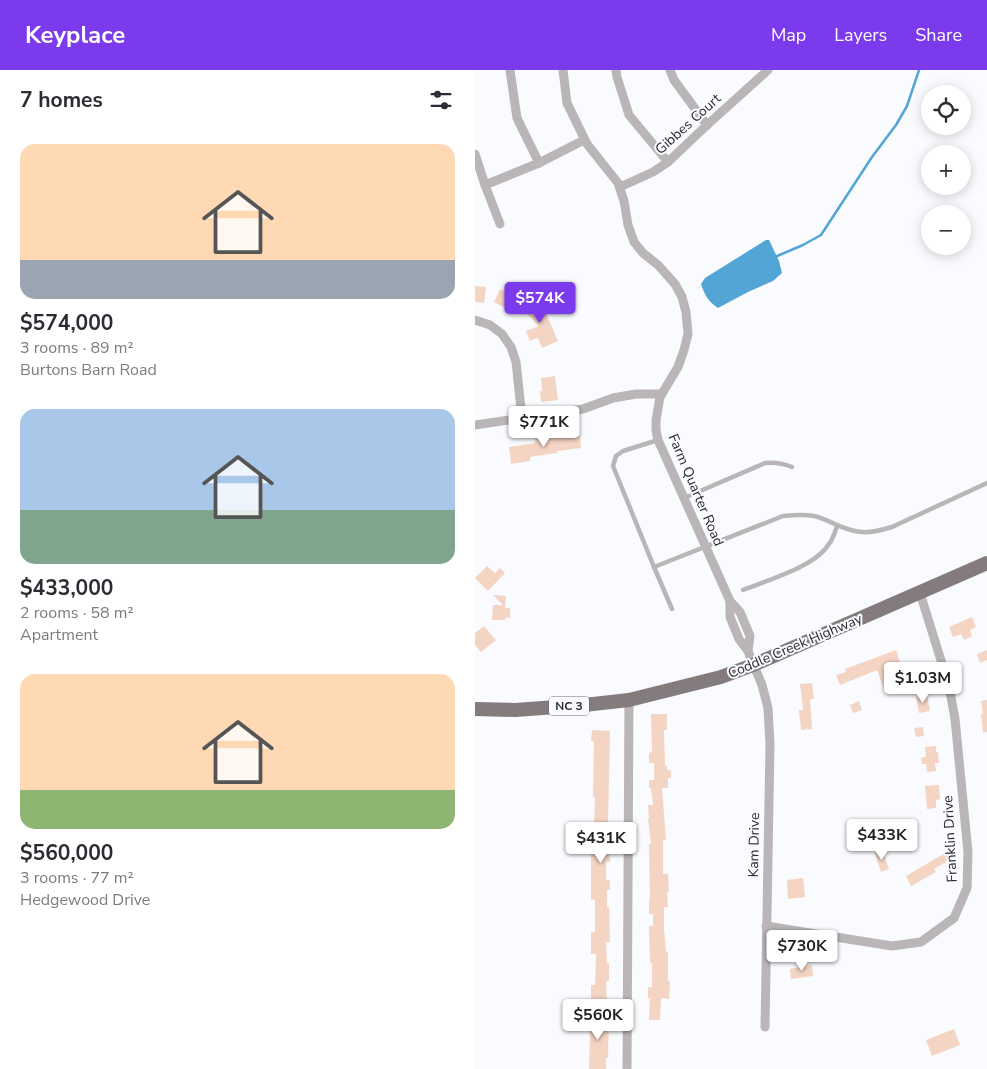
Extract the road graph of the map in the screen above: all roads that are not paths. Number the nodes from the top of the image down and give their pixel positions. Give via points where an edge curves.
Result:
1 (510, 70) edge
2 (563, 70) edge
3 (616, 70) edge
4 (670, 70) edge
5 (768, 70) edge
6 (707, 125) junction
7 (584, 140) junction
8 (475, 154) edge
9 (668, 162) junction
10 (539, 163) junction
11 (485, 185) junction
12 (620, 187) junction
13 (500, 224) dead end
14 (475, 320) edge
15 (662, 394) junction
16 (522, 418) junction
17 (475, 425) edge
18 (658, 440) junction
19 (792, 467) dead end
20 (987, 483) edge
21 (683, 498) junction
22 (837, 526) junction
23 (705, 548) junction
24 (987, 563) edge
25 (654, 567) junction
26 (743, 590) dead end
27 (920, 593) junction
28 (672, 609) dead end
29 (753, 665) junction
30 (629, 700) junction
31 (475, 709) edge
32 (766, 926) junction
33 (765, 1027) dead end
34 (627, 1069) edge

1 - 10 street via 517,118
2 - 7 street, Farm Quarter Road via 567,103
3 - 9 street via 629,115
4 - 6 street
5 - 6 street, Gibbes Court
6 - 9 street, Gibbes Court
7 - 10 street
7 - 12 street, Farm Quarter Road
8 - 11 street
9 - 12 street, Gibbes Court
10 - 11 street
11 - 13 street
12 - 15 street, Farm Quarter Road via 634,242 675,284 686,312 688,334 684,350 678,368
14 - 16 street via 502,334 511,347 516,362
15 - 16 street via 636,394 583,409
15 - 18 street, Farm Quarter Road via 656,420
16 - 17 street
18 - 21 street, Farm Quarter Road
18 - 25 lane via 623,450 616,456 613,466
19 - 21 lane via 775,462 765,464
20 - 22 lane via 876,532
21 - 23 street, Farm Quarter Road
22 - 23 lane via 815,516 795,514
22 - 26 lane via 829,544 815,559
23 - 25 lane
23 - 29 street, Farm Quarter Road via 730,602 730,617
24 - 27 main road, Coddle Creek Highway / NC 3
25 - 28 lane
27 - 29 main road, Coddle Creek Highway / NC 3
27 - 32 street, Franklin Drive via 949,686 956,729 968,852 967,888 954,918 921,942 892,946
29 - 30 main road, Coddle Creek Highway / NC 3 via 721,677
29 - 32 street, Kam Drive via 767,708 769,744
30 - 31 main road, Coddle Creek Highway / NC 3 via 515,710
30 - 34 street
32 - 33 street, Kam Drive

